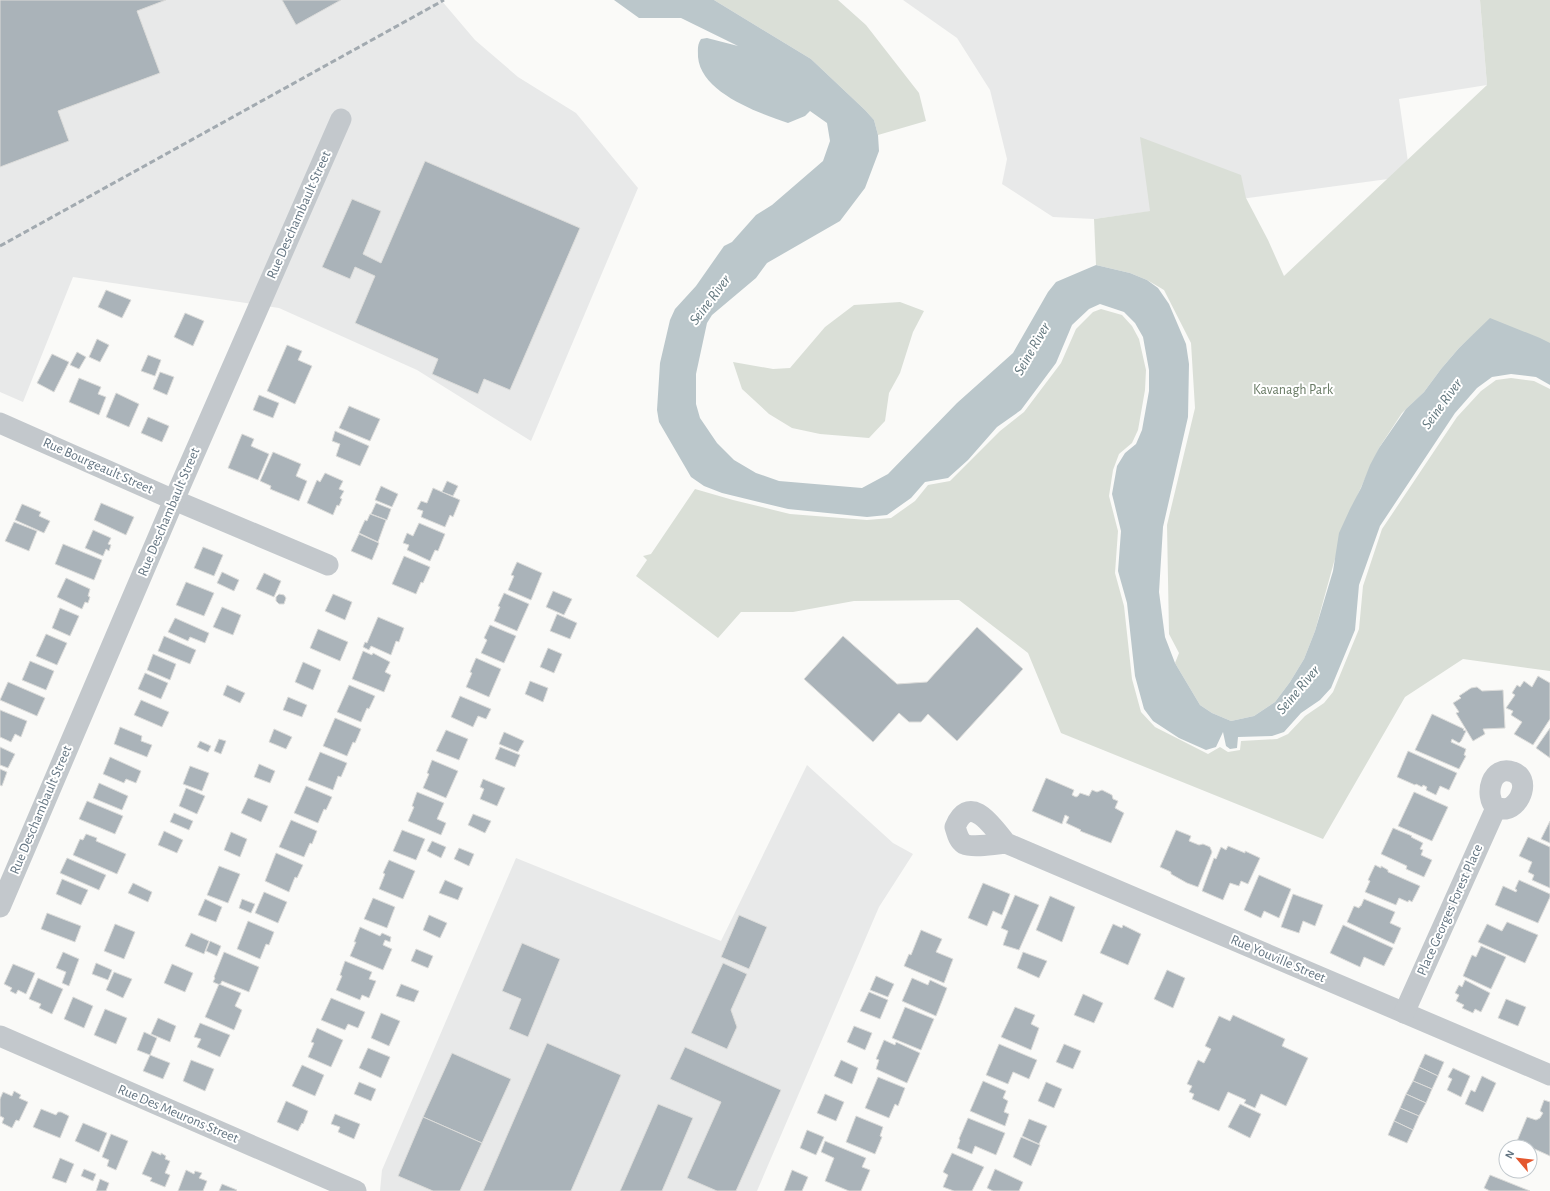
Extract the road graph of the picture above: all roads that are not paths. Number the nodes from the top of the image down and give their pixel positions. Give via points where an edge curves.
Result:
1 (341, 119) dead end
2 (0, 423) edge
3 (174, 500) junction
4 (328, 565) dead end
5 (1496, 808) dead end
6 (1006, 843) dead end
7 (0, 907) edge
8 (1404, 1013) junction
9 (0, 1036) edge
10 (1550, 1075) edge
11 (356, 1191) edge

1 - 3 street, Rue Deschambault Street
2 - 3 street, Rue Bourgeault Street
3 - 4 street, Rue Bourgeault Street
3 - 7 street, Rue Deschambault Street
5 - 8 street, Place Georges Forest Place
6 - 8 street, Rue Youville Street
8 - 10 street, Rue Youville Street
9 - 11 street, Rue Des Meurons Street

